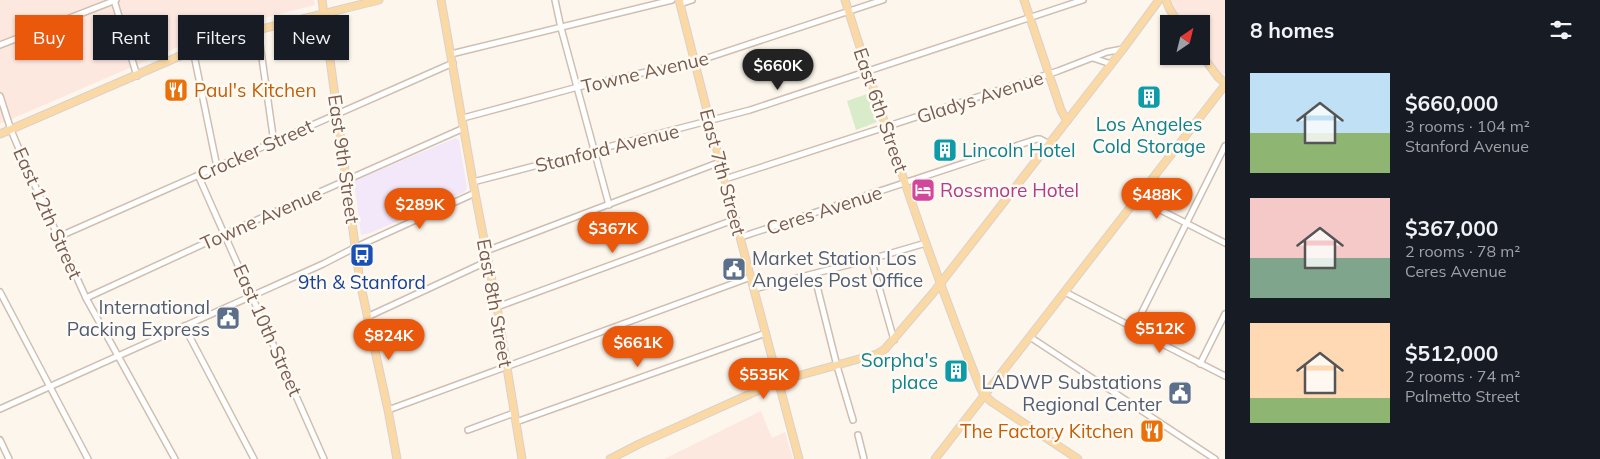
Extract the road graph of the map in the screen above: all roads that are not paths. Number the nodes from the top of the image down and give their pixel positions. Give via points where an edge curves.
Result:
1 (115, 0) edge
2 (322, 0) edge
3 (380, 0) edge
4 (441, 0) edge
5 (555, 0) edge
6 (672, 0) edge
7 (692, 0) edge
8 (845, 0) edge
9 (883, 0) edge
10 (1024, 0) edge
11 (1083, 0) edge
12 (1159, 0) edge
13 (1166, 0) edge
14 (679, 2) edge
15 (848, 11) junction
16 (324, 13) junction
17 (1173, 15) edge
18 (1030, 18) junction
19 (264, 28) edge
20 (561, 28) junction
21 (0, 45) edge
22 (1123, 49) junction
23 (451, 54) junction
24 (178, 57) edge
25 (1092, 58) junction
26 (195, 60) edge
27 (262, 60) edge
28 (694, 61) junction
29 (453, 63) junction
30 (1111, 64) junction
31 (1209, 65) edge
32 (867, 70) junction
33 (1048, 74) junction
34 (137, 76) junction
35 (1225, 84) edge
36 (578, 88) junction
37 (0, 96) edge
38 (338, 114) junction
39 (463, 118) junction
40 (1067, 120) junction
41 (710, 122) junction
42 (887, 127) junction
43 (464, 128) junction
44 (11, 130) junction
45 (0, 134) edge
46 (274, 143) junction
47 (1049, 144) junction
48 (1225, 146) edge
49 (594, 151) junction
50 (720, 162) junction
51 (217, 167) junction
52 (198, 175) junction
53 (346, 180) junction
54 (725, 180) junction
55 (474, 182) junction
56 (906, 183) junction
57 (475, 193) junction
58 (1138, 198) junction
59 (609, 205) junction
60 (736, 219) junction
61 (1186, 223) junction
62 (225, 234) junction
63 (58, 237) junction
64 (741, 237) junction
65 (926, 243) junction
66 (1225, 243) edge
67 (356, 247) junction
68 (486, 250) junction
69 (871, 259) junction
70 (488, 261) junction
71 (814, 274) junction
72 (751, 277) junction
73 (940, 284) junction
74 (754, 289) junction
75 (0, 292) edge
76 (1065, 292) junction
77 (252, 295) junction
78 (86, 298) junction
79 (497, 307) junction
80 (1225, 314) edge
81 (367, 317) junction
82 (184, 326) junction
83 (1134, 328) junction
84 (766, 332) junction
85 (1030, 337) junction
86 (894, 340) junction
87 (118, 356) junction
88 (1200, 364) junction
89 (507, 366) junction
90 (837, 366) junction
91 (1225, 376) edge
92 (779, 381) junction
93 (50, 387) junction
94 (984, 395) junction
95 (0, 409) edge
96 (388, 410) junction
97 (514, 412) junction
98 (853, 420) dead end
99 (516, 422) junction
100 (468, 430) dead end
101 (858, 435) dead end
102 (0, 440) edge
103 (9, 459) edge
104 (88, 459) edge
105 (175, 459) edge
106 (254, 459) edge
107 (324, 459) edge
108 (397, 459) edge
109 (522, 459) edge
110 (610, 459) edge
111 (799, 459) edge
112 (864, 459) edge
113 (935, 459) edge
114 (1078, 459) edge
115 (1215, 459) edge

1 - 21 street
1 - 34 street
2 - 16 main road, East 9th Street
3 - 16 main road
4 - 23 main road, East 8th Street
5 - 20 street
6 - 20 street
7 - 14 street
8 - 15 main road, East 6th Street
9 - 15 street, Towne Avenue
10 - 18 main road
11 - 18 street, Stanford Avenue
12 - 22 main road
13 - 17 main road
14 - 28 main road, East 7th Street
15 - 28 street, Towne Avenue
15 - 32 main road, East 6th Street
16 - 19 main road
16 - 38 main road, East 9th Street
18 - 32 street, Stanford Avenue
18 - 33 main road
20 - 23 street
20 - 36 street
22 - 25 street, Gladys Avenue
22 - 30 main road
23 - 29 main road, East 8th Street
24 - 34 main road
25 - 30 street
25 - 33 street, Gladys Avenue
26 - 51 street
27 - 46 street
28 - 36 street, Towne Avenue
28 - 41 main road, East 7th Street
29 - 38 street, Crocker Street
29 - 39 main road, East 8th Street
30 - 40 main road
31 - 35 main road
32 - 41 street, Stanford Avenue
32 - 42 main road, East 6th Street
33 - 40 main road
33 - 42 street, Gladys Avenue
34 - 44 main road
35 - 58 main road
36 - 39 street, Towne Avenue
36 - 49 street
37 - 44 street, East 12th Street
38 - 46 street, Crocker Street
38 - 53 main road, East 9th Street
39 - 43 main road, East 8th Street
40 - 47 main road
41 - 49 street, Stanford Avenue
41 - 50 main road, East 7th Street
42 - 54 street, Gladys Avenue
42 - 56 main road, East 6th Street
43 - 53 street, Towne Avenue
43 - 55 main road, East 8th Street
44 - 45 main road
44 - 63 street, East 12th Street
46 - 51 street, Crocker Street
47 - 56 street, Ceres Avenue via 1037,139
47 - 73 main road
48 - 61 street
49 - 55 street, Stanford Avenue
49 - 59 street
50 - 54 main road, East 7th Street
50 - 59 street
51 - 52 street, Crocker Street
52 - 62 street, East 10th Street
52 - 63 street, Crocker Street
53 - 62 street, Towne Avenue
53 - 67 main road, East 9th Street
54 - 60 main road, East 7th Street
55 - 57 main road, East 8th Street
56 - 64 street, Ceres Avenue
56 - 65 main road, East 6th Street
57 - 67 street
57 - 68 main road, East 8th Street
58 - 61 street
58 - 76 main road
59 - 68 street
60 - 64 main road, East 7th Street
60 - 79 street, Ceres Avenue
61 - 66 street
61 - 83 street
62 - 77 street, East 10th Street
62 - 78 street, Towne Avenue
63 - 78 street, East 12th Street
64 - 72 main road, East 7th Street
65 - 69 street
65 - 73 main road, East 6th Street
67 - 77 street
67 - 81 main road, East 9th Street
68 - 70 main road, East 8th Street
69 - 71 street
69 - 86 street
70 - 79 main road, East 8th Street
70 - 81 street
71 - 74 street
71 - 90 street
72 - 74 main road, East 7th Street
72 - 89 street
73 - 86 main road
73 - 94 main road, East 6th Street
74 - 84 main road, East 7th Street
75 - 93 street
76 - 83 street
76 - 85 main road
77 - 82 street
77 - 107 street, East 10th Street
78 - 87 street, East 12th Street
79 - 89 main road, East 8th Street
80 - 88 street
81 - 96 main road, East 9th Street
82 - 87 street
82 - 106 street
83 - 88 street
84 - 92 main road, East 7th Street
84 - 99 street
85 - 94 main road
85 - 115 street
86 - 90 main road via 877,354
87 - 93 street
87 - 105 street, East 12th Street
88 - 91 street
89 - 96 street
89 - 97 main road, East 8th Street
90 - 92 main road
90 - 98 street
92 - 110 main road
92 - 111 main road, East 7th Street
93 - 95 street
93 - 104 street
94 - 113 main road
94 - 114 main road, East 6th Street
96 - 108 main road, East 9th Street
97 - 99 main road, East 8th Street
97 - 100 street
99 - 109 main road, East 8th Street
101 - 112 street
102 - 103 street

